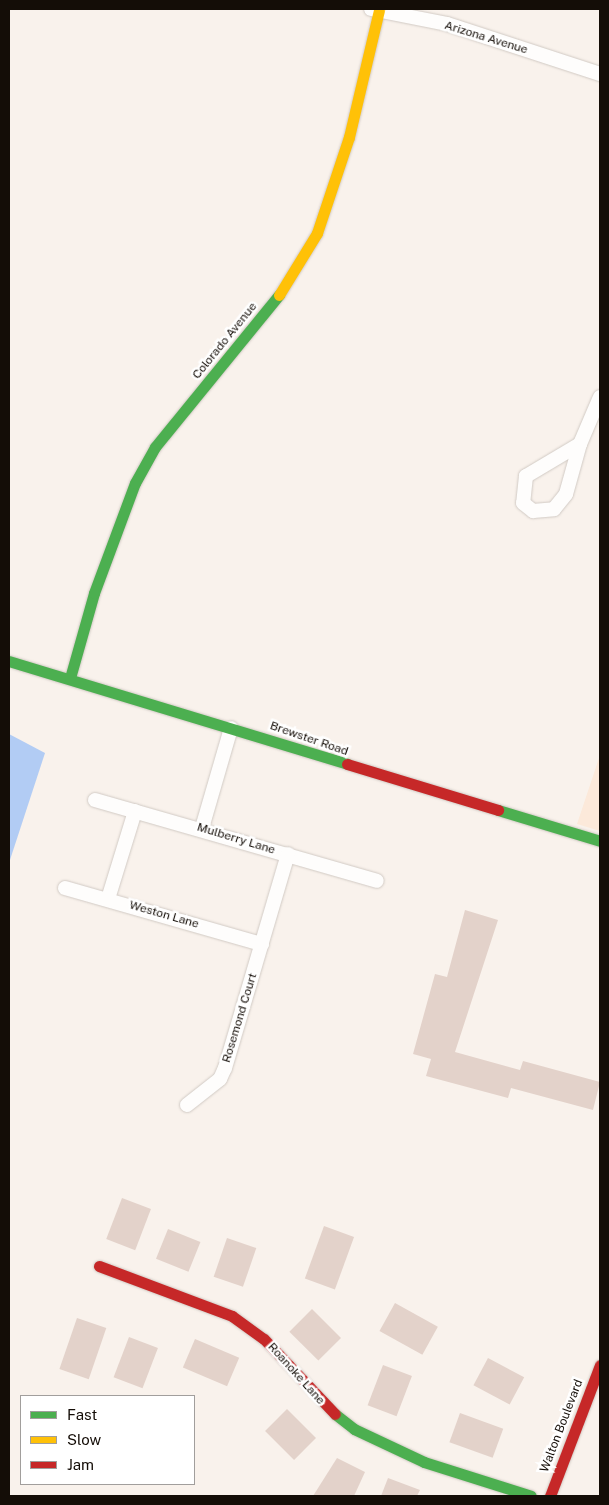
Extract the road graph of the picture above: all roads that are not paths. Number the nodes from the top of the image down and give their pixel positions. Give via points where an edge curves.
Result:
1 (375, 10) edge
2 (600, 74) edge
3 (600, 397) edge
4 (580, 444) junction
5 (9, 661) edge
6 (70, 678) junction
7 (231, 728) junction
8 (95, 800) dead end
9 (135, 811) junction
10 (202, 828) junction
11 (600, 841) edge
12 (288, 854) junction
13 (376, 881) dead end
14 (65, 888) dead end
15 (108, 899) junction
16 (262, 944) junction
17 (187, 1105) dead end
18 (99, 1266) dead end
19 (600, 1365) edge
20 (495, 1491) edge
21 (531, 1496) edge
22 (550, 1496) edge

1 - 2 street, Arizona Avenue via 447,24
1 - 6 street, Colorado Avenue via 349,137 317,233 273,304 155,447 135,483 94,593
3 - 4 street
4 - 4 street via 526,476 523,503 532,511 554,509 566,494
5 - 6 street, Brewster Road
6 - 7 street, Brewster Road
7 - 10 street
7 - 11 street, Brewster Road
8 - 9 street, Mulberry Lane
9 - 10 street, Mulberry Lane
9 - 15 street
10 - 12 street, Mulberry Lane
12 - 13 street, Mulberry Lane
12 - 16 street, Rosemond Court
14 - 15 street, Weston Lane
15 - 16 street, Weston Lane
16 - 17 street, Rosemond Court via 220,1079
18 - 20 street, Roanoke Lane via 232,1316 264,1339 343,1423 424,1462
19 - 22 street, Walton Boulevard
20 - 21 street, Roanoke Lane

